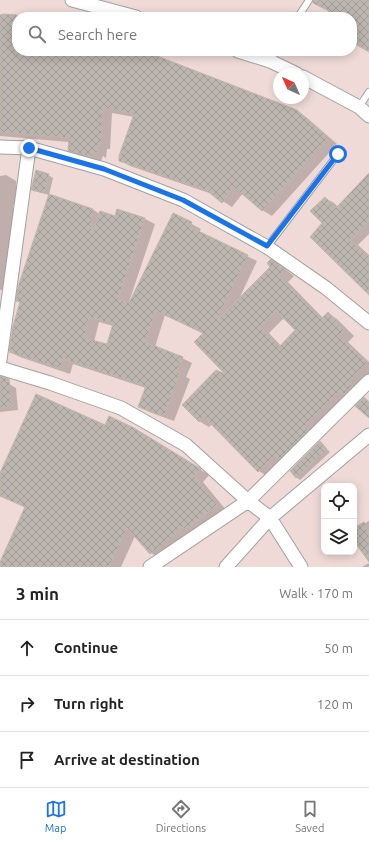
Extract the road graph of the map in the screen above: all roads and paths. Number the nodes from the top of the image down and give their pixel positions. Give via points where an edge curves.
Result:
1 (72, 0) edge
2 (309, 0) edge
3 (117, 12) edge
4 (301, 12) edge
5 (273, 56) edge
6 (289, 68) edge
7 (309, 80) edge
8 (369, 92) edge
9 (364, 112) edge
10 (0, 147) edge
11 (29, 148) junction
12 (338, 154) dead end
13 (267, 246) junction
14 (369, 323) edge
15 (0, 360) edge
16 (0, 368) edge
17 (369, 381) edge
18 (369, 435) edge
19 (248, 502) junction
20 (270, 518) junction
21 (150, 567) edge
22 (226, 567) edge
23 (301, 567) edge

1 - 3 street
2 - 4 lane
5 - 6 street
7 - 9 street
8 - 9 lane
10 - 11 street
11 - 13 street via 104,169 183,200
11 - 15 street
12 - 13 lane
13 - 14 street via 326,288
16 - 19 street via 121,408 186,445
17 - 19 street
18 - 20 street
19 - 20 street
19 - 21 street
20 - 22 street
20 - 23 street

